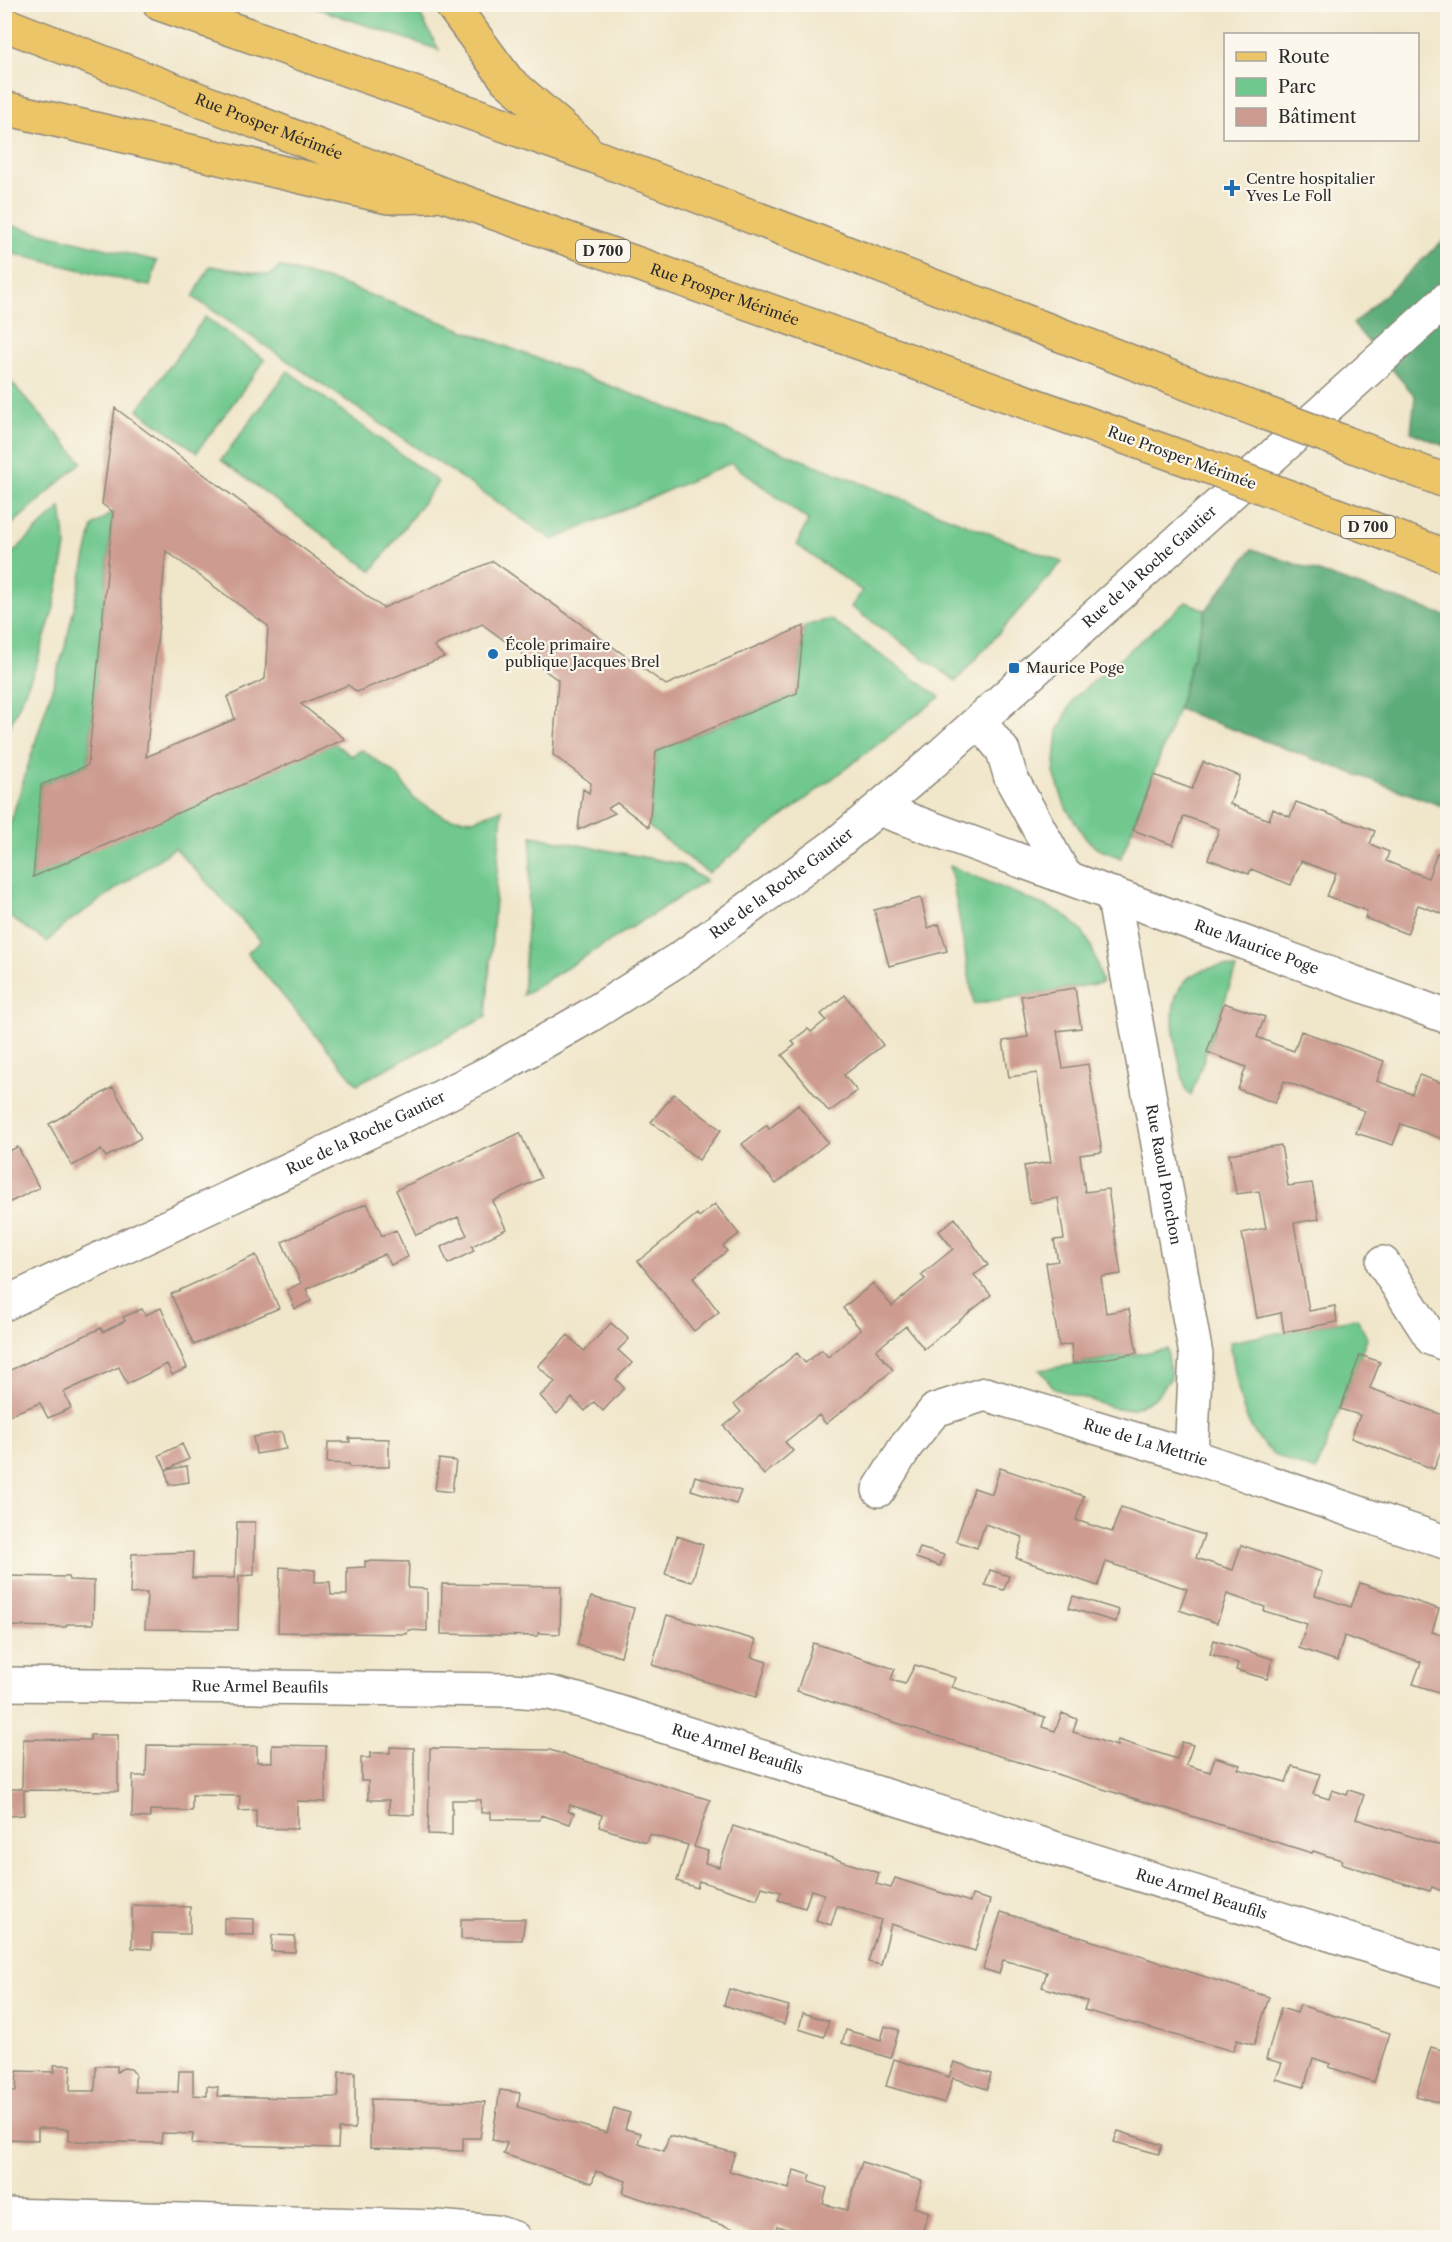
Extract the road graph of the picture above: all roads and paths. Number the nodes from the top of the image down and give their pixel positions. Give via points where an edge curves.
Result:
1 (160, 4) edge
2 (451, 4) edge
3 (4, 24) edge
4 (4, 108) edge
5 (596, 157) junction
6 (447, 196) junction
7 (1448, 298) edge
8 (1448, 482) edge
9 (1448, 557) edge
10 (979, 721) junction
11 (879, 809) junction
12 (1065, 876) junction
13 (1113, 894) junction
14 (1448, 1017) edge
15 (1383, 1263) dead end
16 (4, 1304) edge
17 (1448, 1345) edge
18 (1191, 1456) junction
19 (879, 1490) dead end
20 (1448, 1543) edge
21 (4, 1684) edge
22 (1448, 1971) edge
23 (4, 2215) edge
24 (436, 2232) edge
25 (514, 2238) edge

1 - 5 main road
2 - 5 main road via 507,80
3 - 6 main road, Rue Prosper Mérimée / D 700
4 - 6 main road via 388,197
5 - 8 main road, bridge
6 - 9 main road, Rue Prosper Mérimée / D 700, bridge via 1206,466
7 - 10 street, Rue de la Roche Gautier
10 - 11 street, Rue de la Roche Gautier
10 - 12 street via 1003,751 1011,778
11 - 12 street, Rue Maurice Poge
11 - 16 street, Rue de la Roche Gautier via 682,957 525,1054
12 - 13 street, Rue Maurice Poge
13 - 14 street, Rue Maurice Poge
13 - 18 street, Rue Raoul Ponchon via 1197,1355
15 - 17 street via 1432,1339
18 - 19 street, Rue de La Mettrie via 985,1394 935,1410 906,1446
18 - 20 street, Rue de La Mettrie
21 - 22 street, Rue Armel Beaufils via 550,1693
23 - 24 street
24 - 25 street via 496,2232

